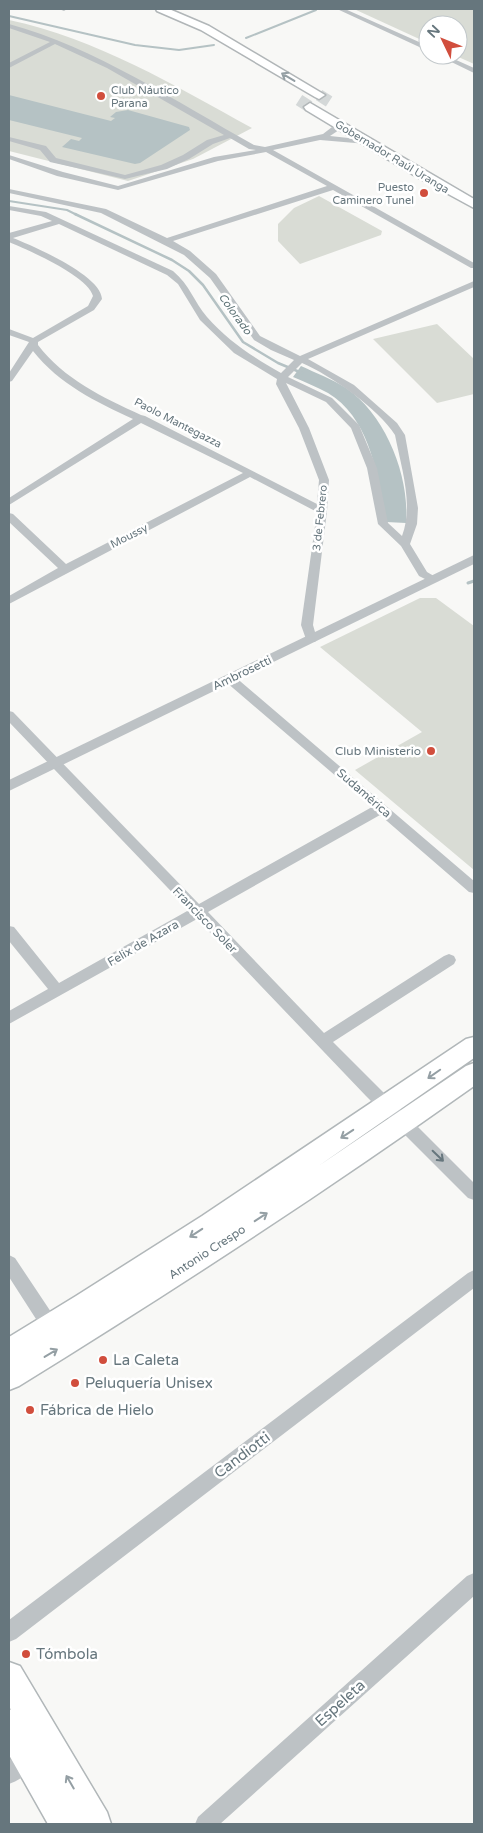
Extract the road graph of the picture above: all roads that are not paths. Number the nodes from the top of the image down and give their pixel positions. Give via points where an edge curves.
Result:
1 (161, 9) edge
2 (340, 9) edge
3 (9, 27) edge
4 (54, 42) junction
5 (418, 45) edge
6 (235, 47) junction
7 (461, 65) edge
8 (9, 66) edge
9 (474, 71) edge
10 (286, 89) tunnel mouth
11 (319, 95) tunnel mouth
12 (310, 107) tunnel mouth
13 (339, 126) junction
14 (230, 135) junction
15 (372, 137) junction
16 (317, 138) junction
17 (9, 139) edge
18 (268, 150) junction
19 (9, 157) edge
20 (333, 187) junction
21 (9, 191) edge
22 (474, 197) edge
23 (474, 204) edge
24 (9, 208) edge
25 (58, 222) junction
26 (9, 238) edge
27 (166, 241) junction
28 (474, 266) edge
29 (474, 284) edge
30 (9, 332) edge
31 (33, 343) junction
32 (298, 360) junction
33 (48, 364) junction
34 (19, 365) junction
35 (284, 376) junction
36 (9, 379) edge
37 (142, 418) junction
38 (251, 473) junction
39 (9, 502) edge
40 (322, 511) junction
41 (9, 516) edge
42 (405, 544) junction
43 (474, 559) edge
44 (65, 569) junction
45 (433, 579) junction
46 (9, 601) edge
47 (310, 639) junction
48 (230, 679) junction
49 (9, 715) edge
50 (54, 764) junction
51 (9, 786) edge
52 (381, 808) junction
53 (474, 888) edge
54 (198, 912) junction
55 (9, 931) edge
56 (449, 960) dead end
57 (58, 991) junction
58 (9, 1018) edge
59 (323, 1041) junction
60 (474, 1046) edge
61 (474, 1073) edge
62 (395, 1115) junction
63 (474, 1193) edge
64 (9, 1263) edge
65 (474, 1278) edge
66 (51, 1327) junction
67 (9, 1351) edge
68 (9, 1377) edge
69 (474, 1582) edge
70 (9, 1632) edge
71 (9, 1677) edge
72 (9, 1725) edge
73 (19, 1767) edge
74 (66, 1824) edge
75 (94, 1824) edge
76 (205, 1824) edge

1 - 6 highway via 186,18
2 - 5 street
3 - 4 street via 26,30
4 - 8 street
4 - 14 street via 109,67
6 - 10 highway
11 -> 6 highway
7 - 9 street
12 - 13 highway, Gobernador Raúl Uranga
13 - 15 highway, Gobernador Raúl Uranga
13 - 16 street via 326,136
14 - 17 street via 164,167 125,177 54,160 43,148
14 - 18 street via 252,147
15 - 16 street
15 - 22 highway, Gobernador Raúl Uranga
15 - 23 highway, Gobernador Raúl Uranga
16 - 18 street
18 - 19 street via 216,159 118,188
18 - 20 street
20 - 27 street
20 - 28 street
21 - 27 street via 103,211
24 - 25 street via 43,214
25 - 26 street
25 - 35 street via 178,278 203,318 229,344
26 - 31 street via 89,282 98,297 91,308
27 - 32 street via 187,253 213,276 256,338
29 - 32 street
30 - 31 street
31 - 33 street, Paolo Mantegazza
31 - 34 street
32 - 35 street
32 - 42 street via 310,363 351,387 380,410 397,429 413,508
33 - 34 street
33 - 37 street, Paolo Mantegazza via 75,386
34 - 36 street
35 - 40 street, 3 de Febrero via 281,384 304,428 324,480
35 - 42 street via 337,405 356,427 372,468 383,524
37 - 38 street, Paolo Mantegazza
37 - 39 street
38 - 40 street, Paolo Mantegazza
38 - 44 street, Moussy
40 - 47 street, 3 de Febrero via 307,625
41 - 44 street
42 - 45 street via 423,574
43 - 45 street, Ambrosetti
44 - 46 street, Moussy
45 - 47 street, Ambrosetti
47 - 48 street, Ambrosetti
48 - 50 street, Ambrosetti
48 - 52 street, Sudamérica
49 - 50 street, Francisco Soler
50 - 51 street, Ambrosetti
50 - 54 street, Francisco Soler
52 - 53 street, Sudamérica
52 - 54 street, Felix de Azara
54 - 57 street, Felix de Azara
54 - 59 street, Francisco Soler
55 - 57 street
56 - 59 street
57 - 58 street, Felix de Azara
59 - 62 street, Francisco Soler
60 -> 62 main road
61 - 62 main road
62 -> 63 street, Francisco Soler
62 -> 66 main road, Antonio Crespo
68 -> 62 main road, Antonio Crespo via 137,1299
64 - 66 street
65 - 70 street, Candiotti
66 - 67 main road, Antonio Crespo
69 - 76 street, Espeleta
75 -> 71 main road
72 - 73 main road
73 - 74 main road

